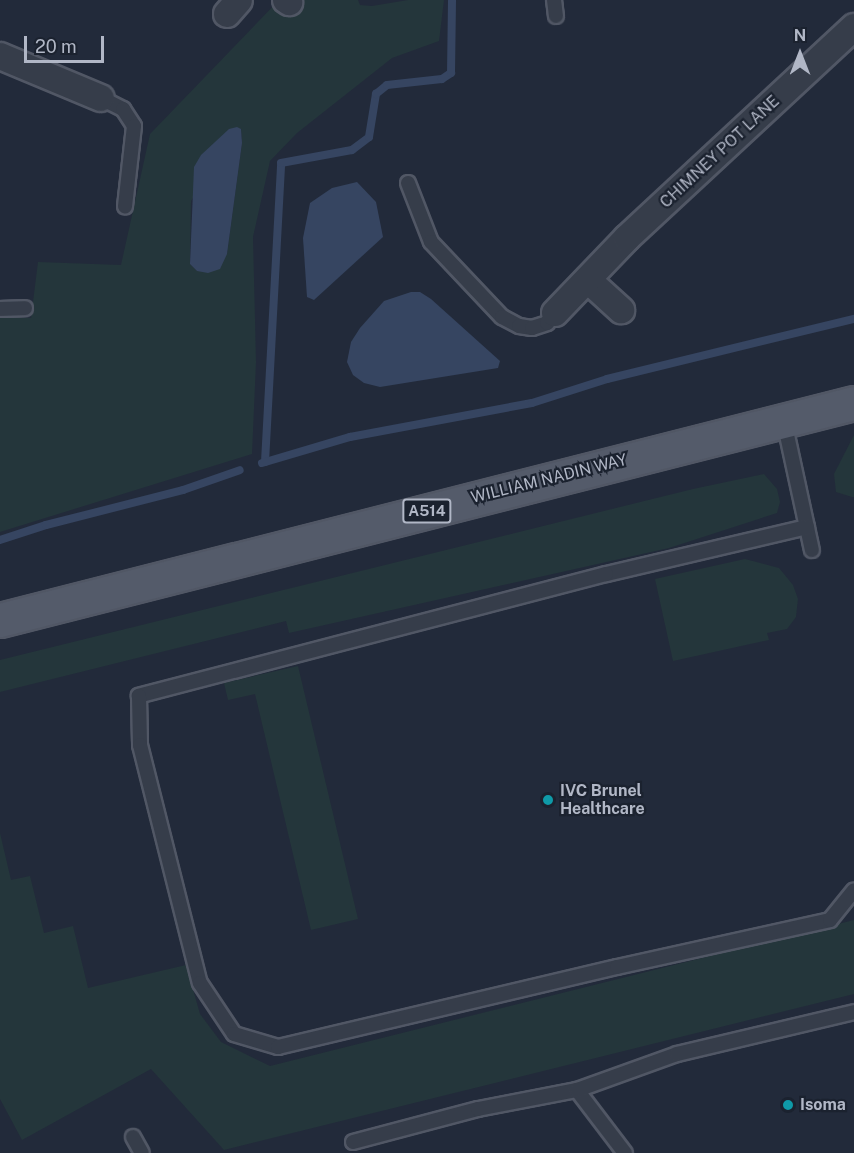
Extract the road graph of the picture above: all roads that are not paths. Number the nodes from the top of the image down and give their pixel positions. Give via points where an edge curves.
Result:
1 (554, 0) edge
2 (556, 16) dead end
3 (854, 27) edge
4 (0, 56) edge
5 (100, 98) joint
6 (408, 183) dead end
7 (125, 206) dead end
8 (588, 280) junction
9 (25, 308) dead end
10 (0, 309) edge
11 (621, 310) dead end
12 (555, 313) joint
13 (854, 403) edge
14 (784, 421) junction
15 (807, 526) junction
16 (812, 550) dead end
17 (0, 620) edge
18 (854, 890) edge
19 (854, 1012) edge
20 (577, 1090) junction
21 (133, 1137) dead end
22 (353, 1142) dead end
23 (142, 1153) edge
24 (625, 1153) edge

1 - 2 lane
3 - 8 street, CHIMNEY POT LANE via 627,238
4 - 5 street
5 - 7 lane via 123,109 134,126
6 - 12 lane via 431,242 502,317 532,328 547,323
8 - 11 street
8 - 12 street, CHIMNEY POT LANE
9 - 10 lane
13 - 14 main road, WILLIAM NADIN WAY / A514
14 - 15 lane
14 - 17 main road, WILLIAM NADIN WAY / A514
15 - 16 lane
15 - 18 lane via 606,574 139,696 140,745 200,983 234,1034 278,1047 830,920
19 - 20 lane via 677,1054
20 - 22 lane via 478,1109
20 - 24 lane
21 - 23 lane

